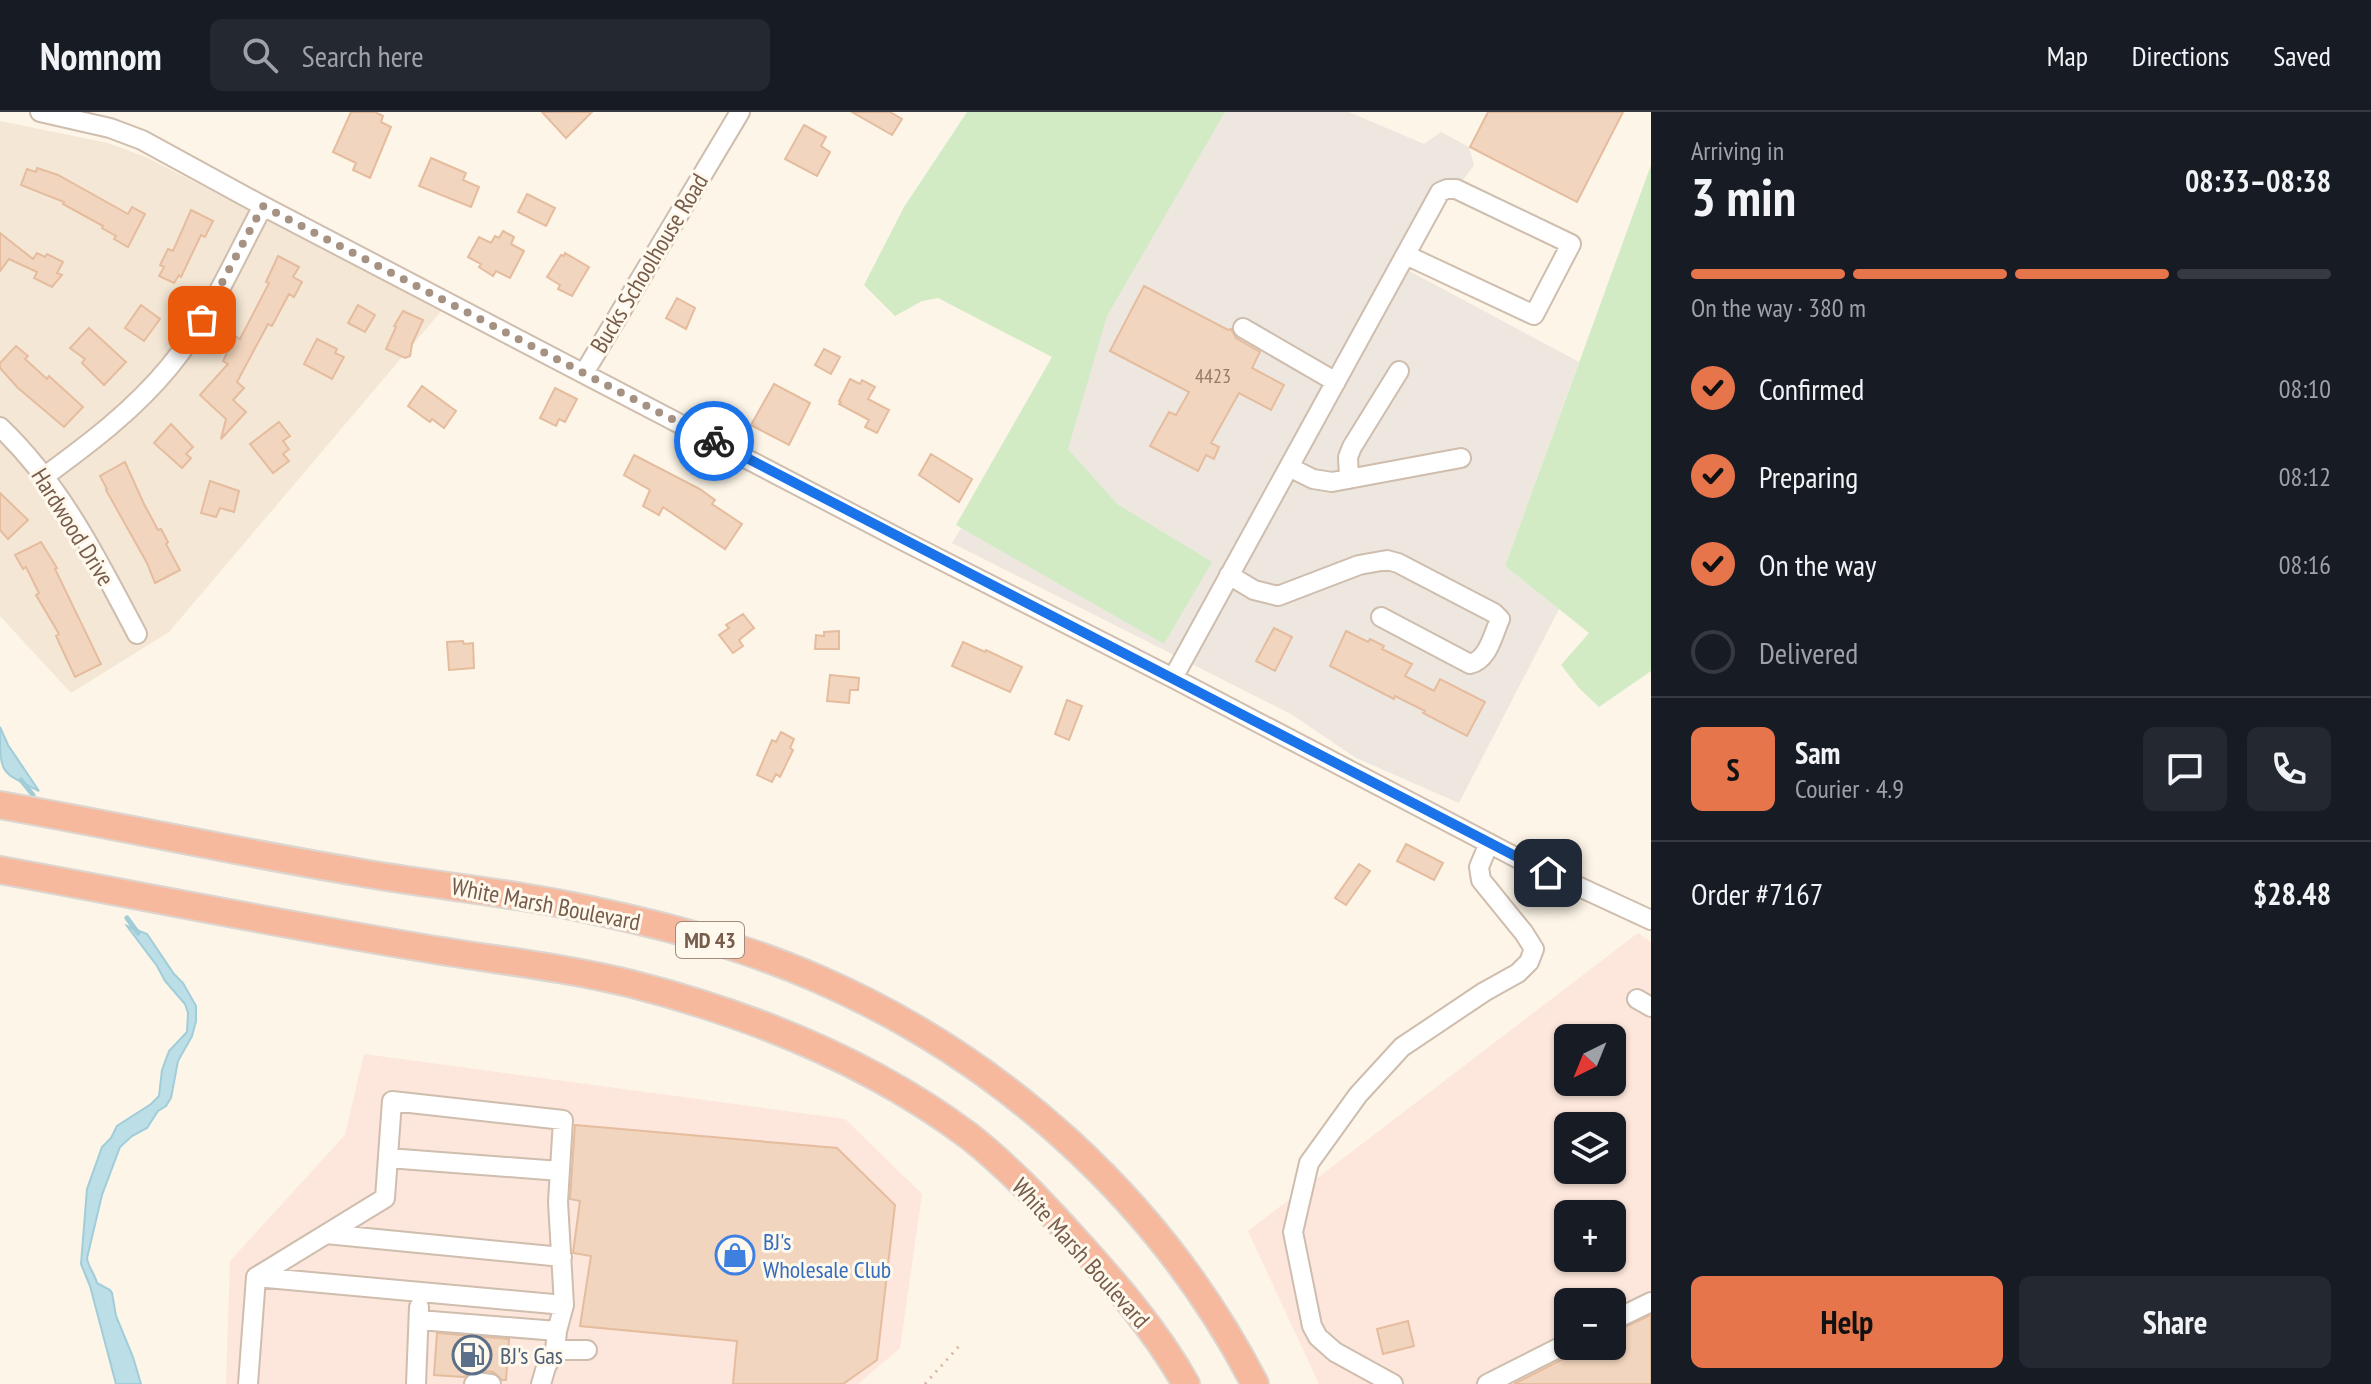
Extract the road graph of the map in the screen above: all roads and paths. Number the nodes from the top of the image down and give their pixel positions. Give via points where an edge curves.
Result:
1 (40, 112) edge
2 (740, 112) edge
3 (82, 116) edge
4 (263, 206) junction
5 (1406, 255) junction
6 (1243, 328) dead end
7 (1399, 371) dead end
8 (584, 373) junction
9 (1336, 382) junction
10 (0, 427) edge
11 (1461, 458) dead end
12 (1289, 467) junction
13 (45, 476) junction
14 (1349, 479) junction
15 (1229, 575) junction
16 (1381, 617) dead end
17 (137, 634) dead end
18 (1173, 678) junction
19 (0, 805) edge
20 (1489, 843) junction
21 (0, 870) edge
22 (1651, 920) edge
23 (388, 1158) junction
24 (560, 1171) junction
25 (326, 1234) junction
26 (562, 1257) junction
27 (256, 1277) junction
28 (421, 1293) junction
29 (1651, 1302) edge
30 (564, 1305) junction
31 (1626, 1314) edge
32 (419, 1320) junction
33 (557, 1331) junction
34 (960, 1345) dead end
35 (555, 1350) junction
36 (587, 1350) dead end
37 (1554, 1350) edge
38 (248, 1384) edge
39 (416, 1384) edge
40 (474, 1384) edge
41 (491, 1384) edge
42 (541, 1384) edge
43 (925, 1384) edge
44 (1186, 1384) edge
45 (1255, 1384) edge
46 (1393, 1384) edge
47 (1487, 1384) edge

1 - 3 street
2 - 8 street, Bucks Schoolhouse Road
3 - 4 street via 142,140
4 - 8 street
4 - 13 street via 202,320 170,367 104,433
5 - 5 street via 1440,192 1447,189 1571,244 1534,315
5 - 9 street
6 - 9 street
7 - 14 street via 1352,447
8 - 18 street, Bucks Schoolhouse Road
9 - 12 street
10 - 13 street, Hardwood Drive
11 - 14 street
12 - 14 street via 1313,479
12 - 15 street
13 - 17 street, Hardwood Drive
15 - 16 street via 1278,596 1359,565 1387,560 1500,619 1484,656 1470,664
15 - 18 street
18 - 20 street, Bucks Schoolhouse Road
19 - 45 highway, White Marsh Boulevard / MD 43 via 360,873 575,906 736,948 842,989 964,1059 1094,1165 1191,1279
20 - 22 street, Bucks Schoolhouse Road
20 - 46 street via 1479,867 1481,880 1534,949 1529,962 1402,1047 1379,1070 1309,1163 1293,1232 1318,1337
21 - 44 highway, White Marsh Boulevard via 631,984 735,1013 804,1041 863,1068 924,1106 970,1137 1030,1190 1141,1315
23 - 24 street
23 - 24 street via 392,1101 563,1120
23 - 25 street via 385,1198
24 - 26 street
25 - 26 street
25 - 27 street
26 - 30 street
27 - 28 street
27 - 38 street
28 - 30 street
28 - 32 street
29 - 31 street
30 - 33 street
32 - 33 street
32 - 39 street
33 - 35 street
34 - 43 path
35 - 36 street
35 - 42 street
37 - 47 street
40 - 41 street

